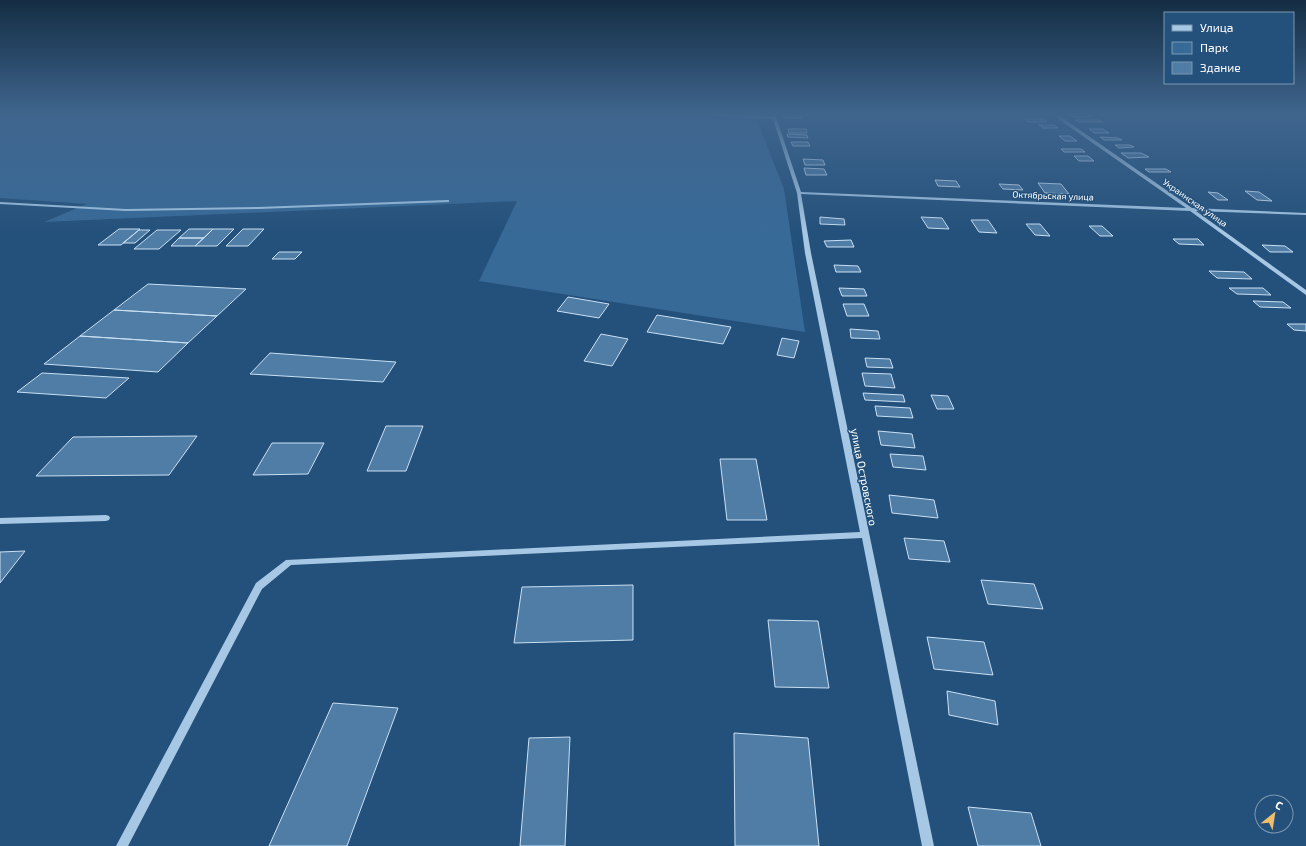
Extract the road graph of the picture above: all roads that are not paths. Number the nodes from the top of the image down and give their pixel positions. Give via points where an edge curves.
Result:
1 (786, 153) edge
2 (1110, 153) edge
3 (799, 193) junction
4 (447, 201) dead end
5 (0, 203) edge
6 (1192, 210) junction
7 (1306, 214) edge
8 (1306, 293) edge
9 (106, 518) dead end
10 (0, 520) edge
11 (864, 535) junction
12 (122, 846) edge
13 (928, 846) edge

1 - 3 street, улица Островского
2 - 6 street, Украинская улица
3 - 6 street, Октябрьская улица
3 - 11 street, улица Островского via 811,268
4 - 5 street via 126,210
6 - 7 street, Октябрьская улица
6 - 8 street, Украинская улица
9 - 10 street
11 - 12 street via 289,562 259,586
11 - 13 street, улица Островского

